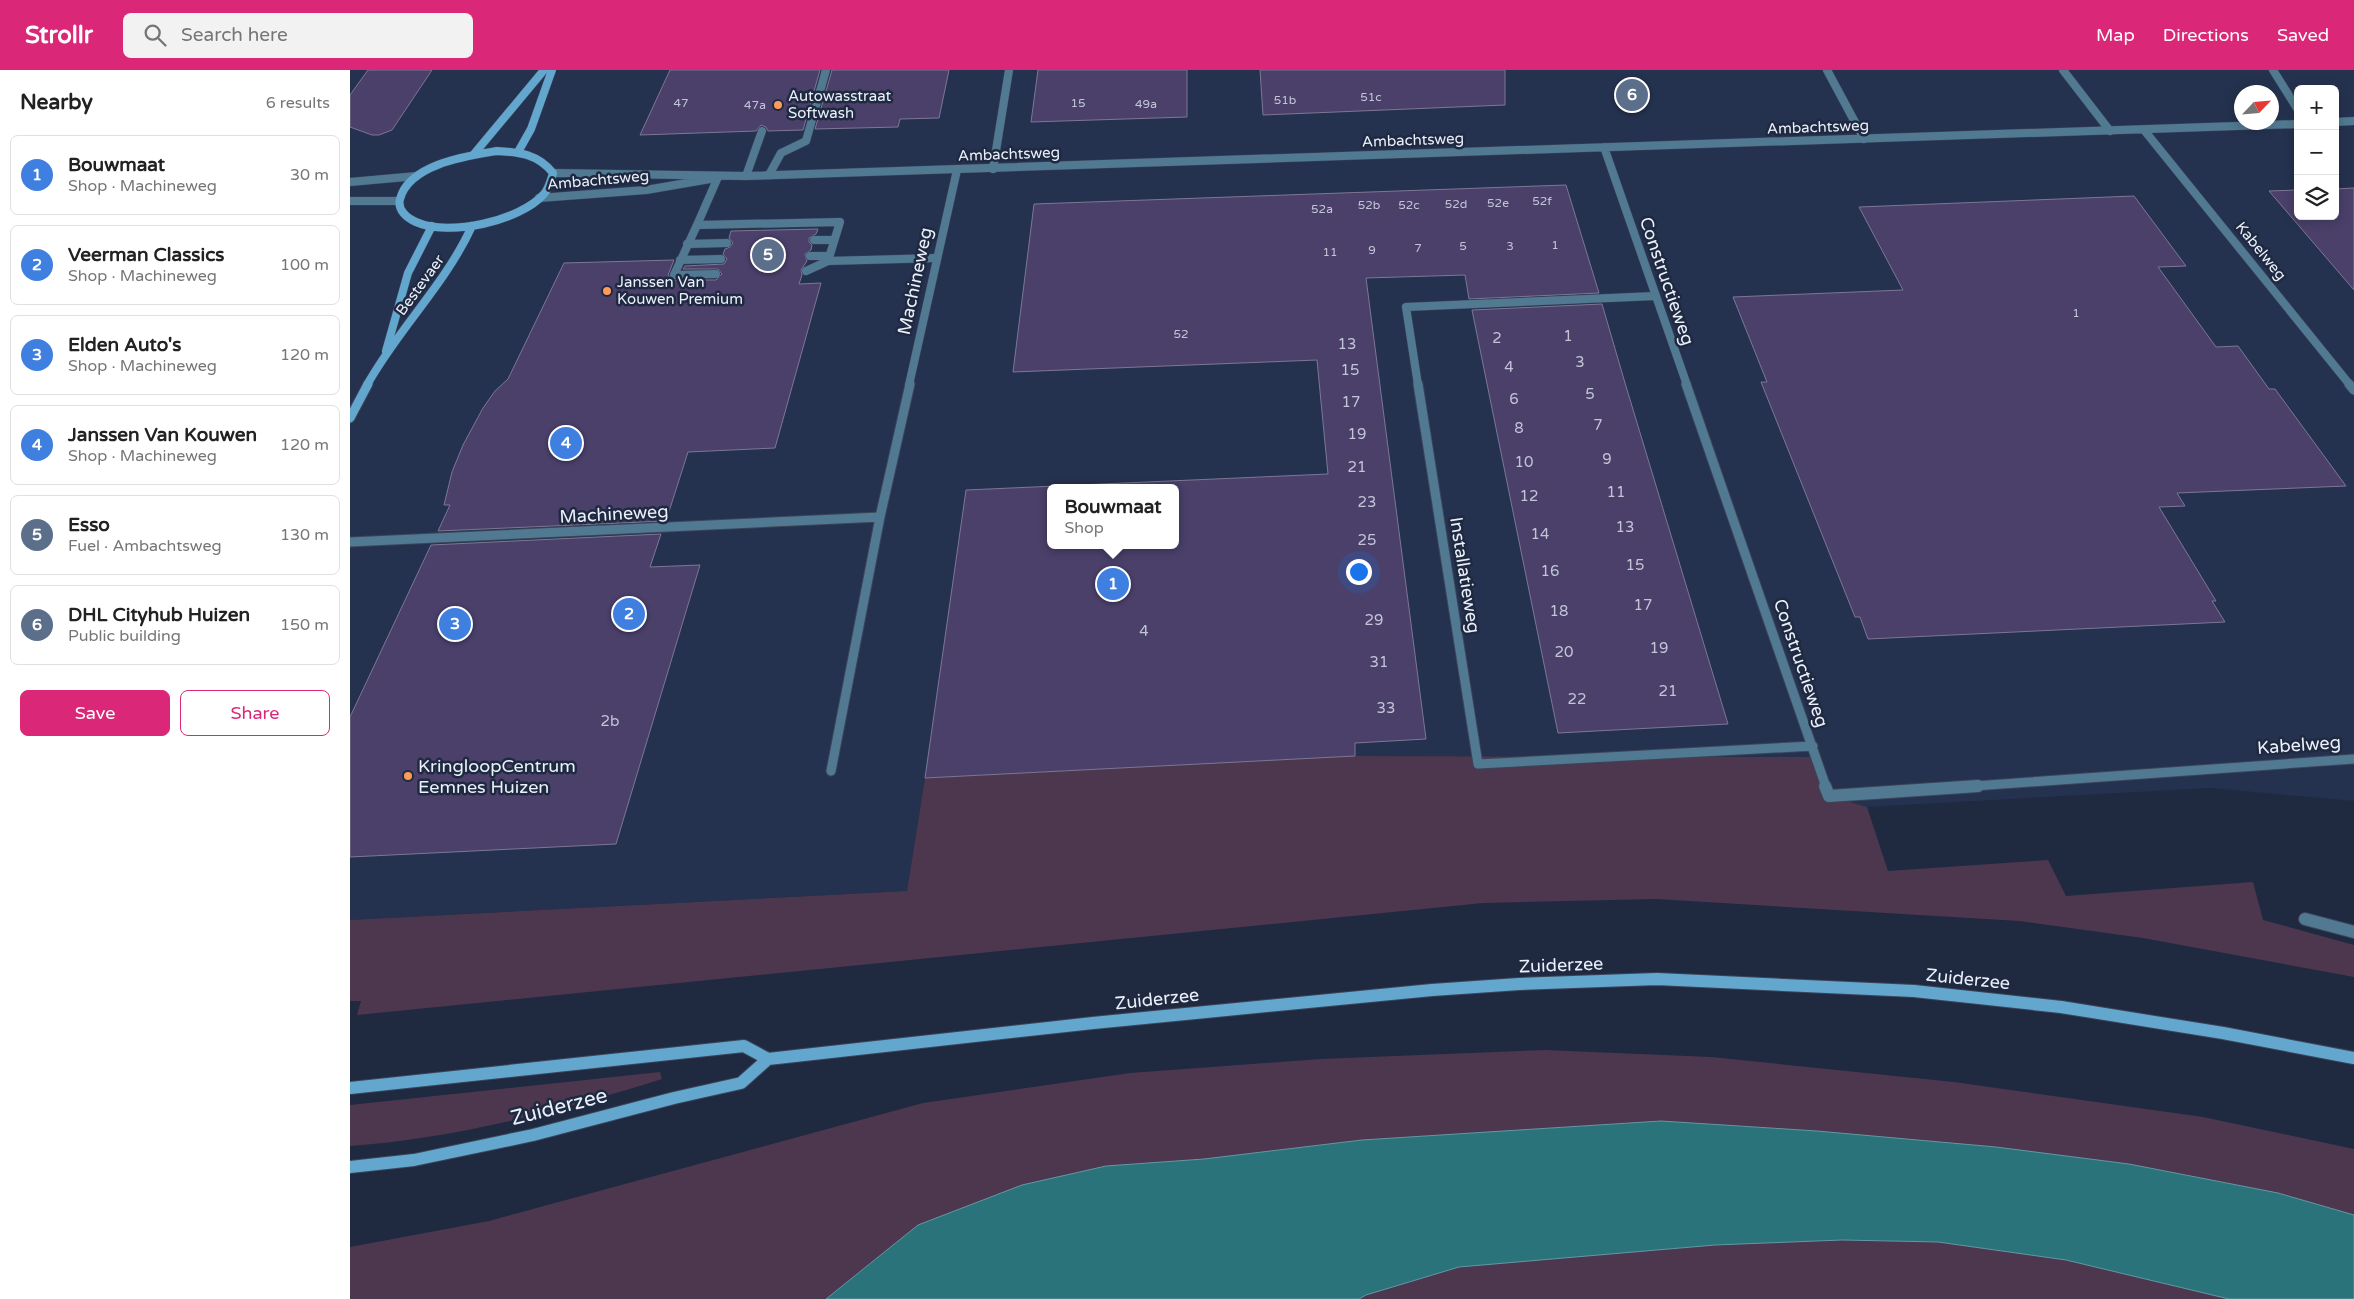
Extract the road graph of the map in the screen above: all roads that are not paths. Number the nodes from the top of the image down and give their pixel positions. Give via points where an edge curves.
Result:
1 (544, 70) edge
2 (552, 70) edge
3 (826, 70) edge
4 (1009, 70) edge
5 (1827, 70) edge
6 (2063, 70) edge
7 (2273, 70) edge
8 (2294, 104) edge
9 (2339, 122) edge
10 (2354, 122) edge
11 (2294, 124) edge
12 (2144, 130) junction
13 (762, 131) dead end
14 (2110, 132) junction
15 (1864, 139) junction
16 (1604, 147) junction
17 (518, 152) junction
18 (474, 154) junction
19 (993, 168) junction
20 (957, 170) junction
21 (553, 173) junction
22 (769, 175) junction
23 (417, 176) junction
24 (746, 176) junction
25 (718, 177) junction
26 (350, 182) edge
27 (539, 198) junction
28 (350, 201) edge
29 (398, 201) junction
30 (697, 225) junction
31 (432, 226) junction
32 (472, 226) junction
33 (814, 240) dead end
34 (834, 240) junction
35 (727, 243) dead end
36 (687, 244) junction
37 (810, 256) dead end
38 (829, 258) junction
39 (937, 258) junction
40 (721, 259) dead end
41 (680, 260) junction
42 (806, 271) dead end
43 (716, 274) dead end
44 (1655, 296) junction
45 (384, 357) junction
46 (2354, 390) edge
47 (350, 418) edge
48 (880, 517) junction
49 (350, 542) edge
50 (1813, 746) junction
51 (2354, 759) edge
52 (2246, 766) joint
53 (831, 771) dead end
54 (2305, 919) dead end
55 (2354, 932) edge
56 (2354, 1058) edge
57 (768, 1059) junction
58 (350, 1088) edge
59 (350, 1167) edge

1 - 18 street
2 - 17 street via 531,129
3 - 22 street via 806,141 781,153
4 - 19 street
5 - 15 street
6 - 14 street
7 - 8 street
9 - 10 street
11 - 12 street, Ambachtsweg
12 - 14 street, Ambachtsweg
12 - 46 street, Kabelweg
13 - 24 street
14 - 15 street, Ambachtsweg
15 - 16 street, Ambachtsweg
16 - 19 street, Ambachtsweg
16 - 44 street, Constructieweg
17 - 18 street
17 - 21 street via 535,156
18 - 23 street via 444,162
19 - 20 street, Ambachtsweg
20 - 22 street, Ambachtsweg
20 - 39 street, Machineweg
21 - 25 street, Ambachtsweg
21 - 27 street
22 - 24 street, Ambachtsweg
23 - 26 street
23 - 29 street via 403,189
24 - 25 street, Ambachtsweg
25 - 27 street, Ambachtsweg via 646,190
25 - 30 street
27 - 32 street via 514,214
28 - 29 street
29 - 31 street via 402,212 413,221
30 - 34 street via 840,222
30 - 36 street
31 - 32 street
31 - 45 street, Bestevaer via 408,273
32 - 45 street, Bestevaer via 450,270
33 - 34 street
34 - 38 street
35 - 36 street
36 - 41 street
37 - 38 street
38 - 39 street
38 - 42 street
39 - 48 street, Machineweg
40 - 41 street
41 - 43 street via 674,275
44 - 50 street, Constructieweg
44 - 50 street, Installatieweg via 1406,307 1478,764
45 - 47 street, Bestevaer
48 - 49 street, Machineweg
48 - 53 street, Machineweg
50 - 52 street, Constructieweg via 1829,796
51 - 52 street, Kabelweg
54 - 55 street
56 - 57 street, Zuiderzee via 2061,1007 1914,991 1657,980 1432,990
57 - 58 street, Zuiderzee via 744,1046
57 - 59 street, Zuiderzee via 741,1083 533,1135 414,1160

